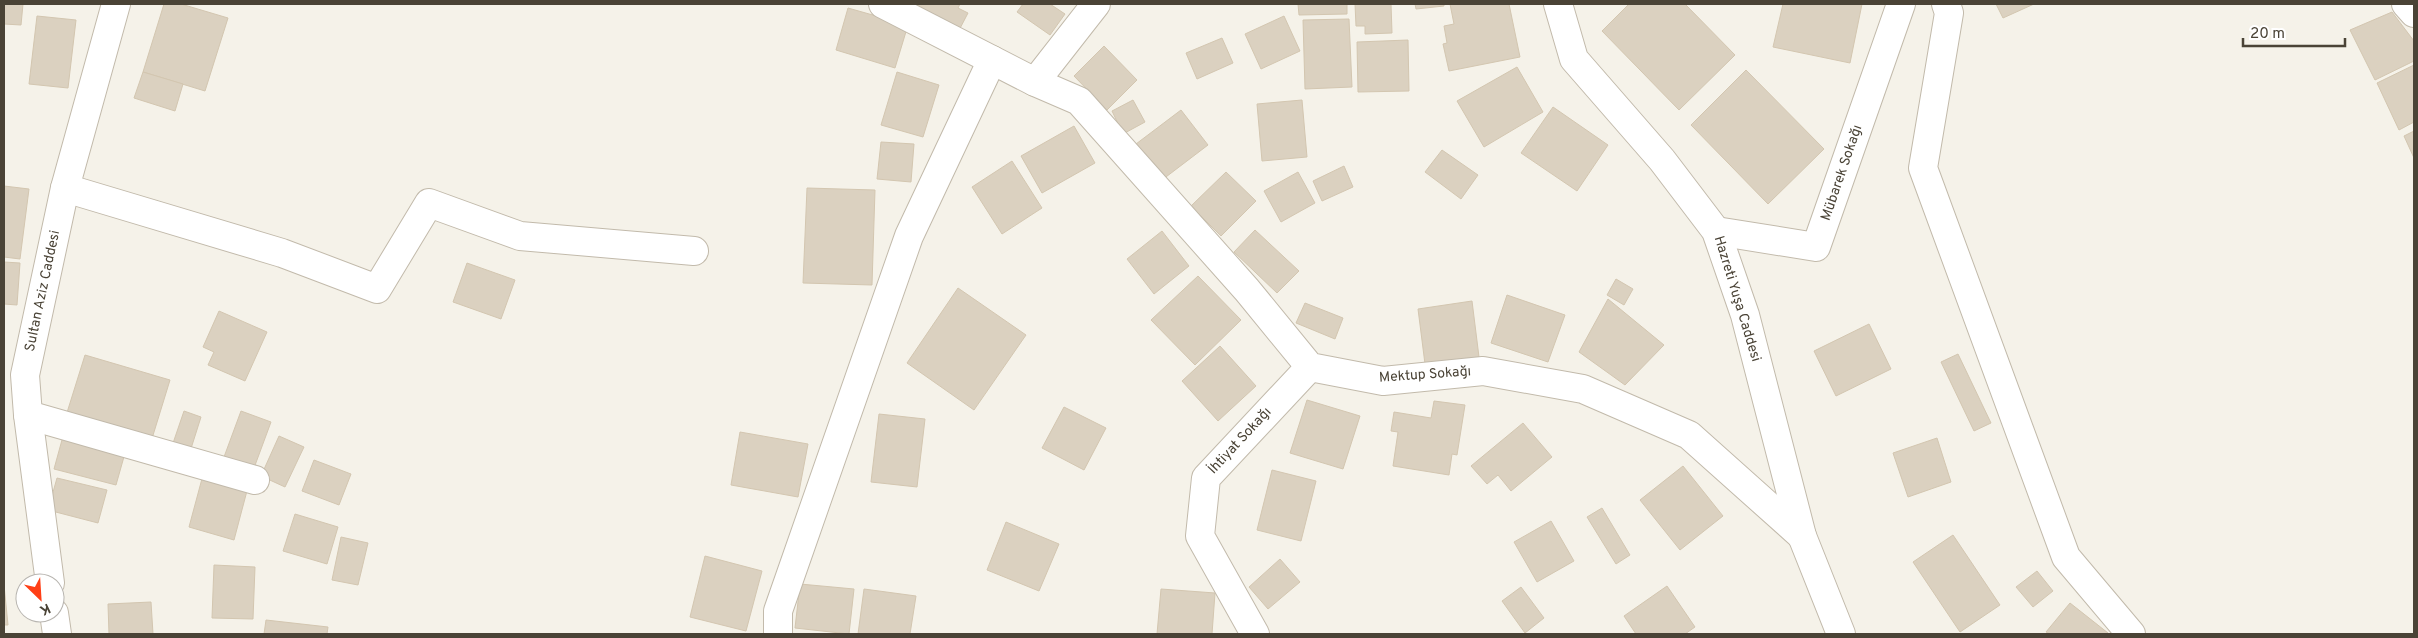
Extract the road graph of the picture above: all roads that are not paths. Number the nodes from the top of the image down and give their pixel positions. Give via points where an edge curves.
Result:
1 (116, 4) edge
2 (882, 4) edge
3 (1096, 4) edge
4 (1558, 4) edge
5 (1901, 4) edge
6 (1946, 4) edge
7 (2406, 4) edge
8 (2414, 13) edge
9 (992, 60) junction
10 (1035, 82) junction
11 (65, 188) junction
12 (1716, 231) junction
13 (694, 251) dead end
14 (1310, 367) junction
15 (28, 415) junction
16 (255, 480) dead end
17 (1802, 536) junction
18 (49, 573) edge
19 (778, 634) edge
20 (1255, 634) edge
21 (1841, 634) edge
22 (2131, 634) edge

1 - 11 street, Sultan Aziz Caddesi
2 - 9 street
3 - 10 street
4 - 12 street, Hazreti Yuşa Caddesi via 1574,59 1662,160
5 - 12 street, Mübarek Sokağı via 1816,248
6 - 22 street via 1949,13 1923,168 2066,557
7 - 8 street
9 - 10 street
9 - 19 street via 909,236 778,611
10 - 14 street via 1079,101 1247,290
11 - 13 street via 282,253 378,288 429,203 520,236
11 - 15 street, Sultan Aziz Caddesi via 24,375
12 - 17 street, Hazreti Yuşa Caddesi via 1745,315
14 - 17 street, Mektup Sokağı via 1383,381 1483,371 1583,389 1689,435
14 - 20 street, İhtiyat Sokağı via 1206,478 1200,536
15 - 16 street
15 - 18 street, Sultan Aziz Caddesi
17 - 21 street, Hazreti Yuşa Caddesi

